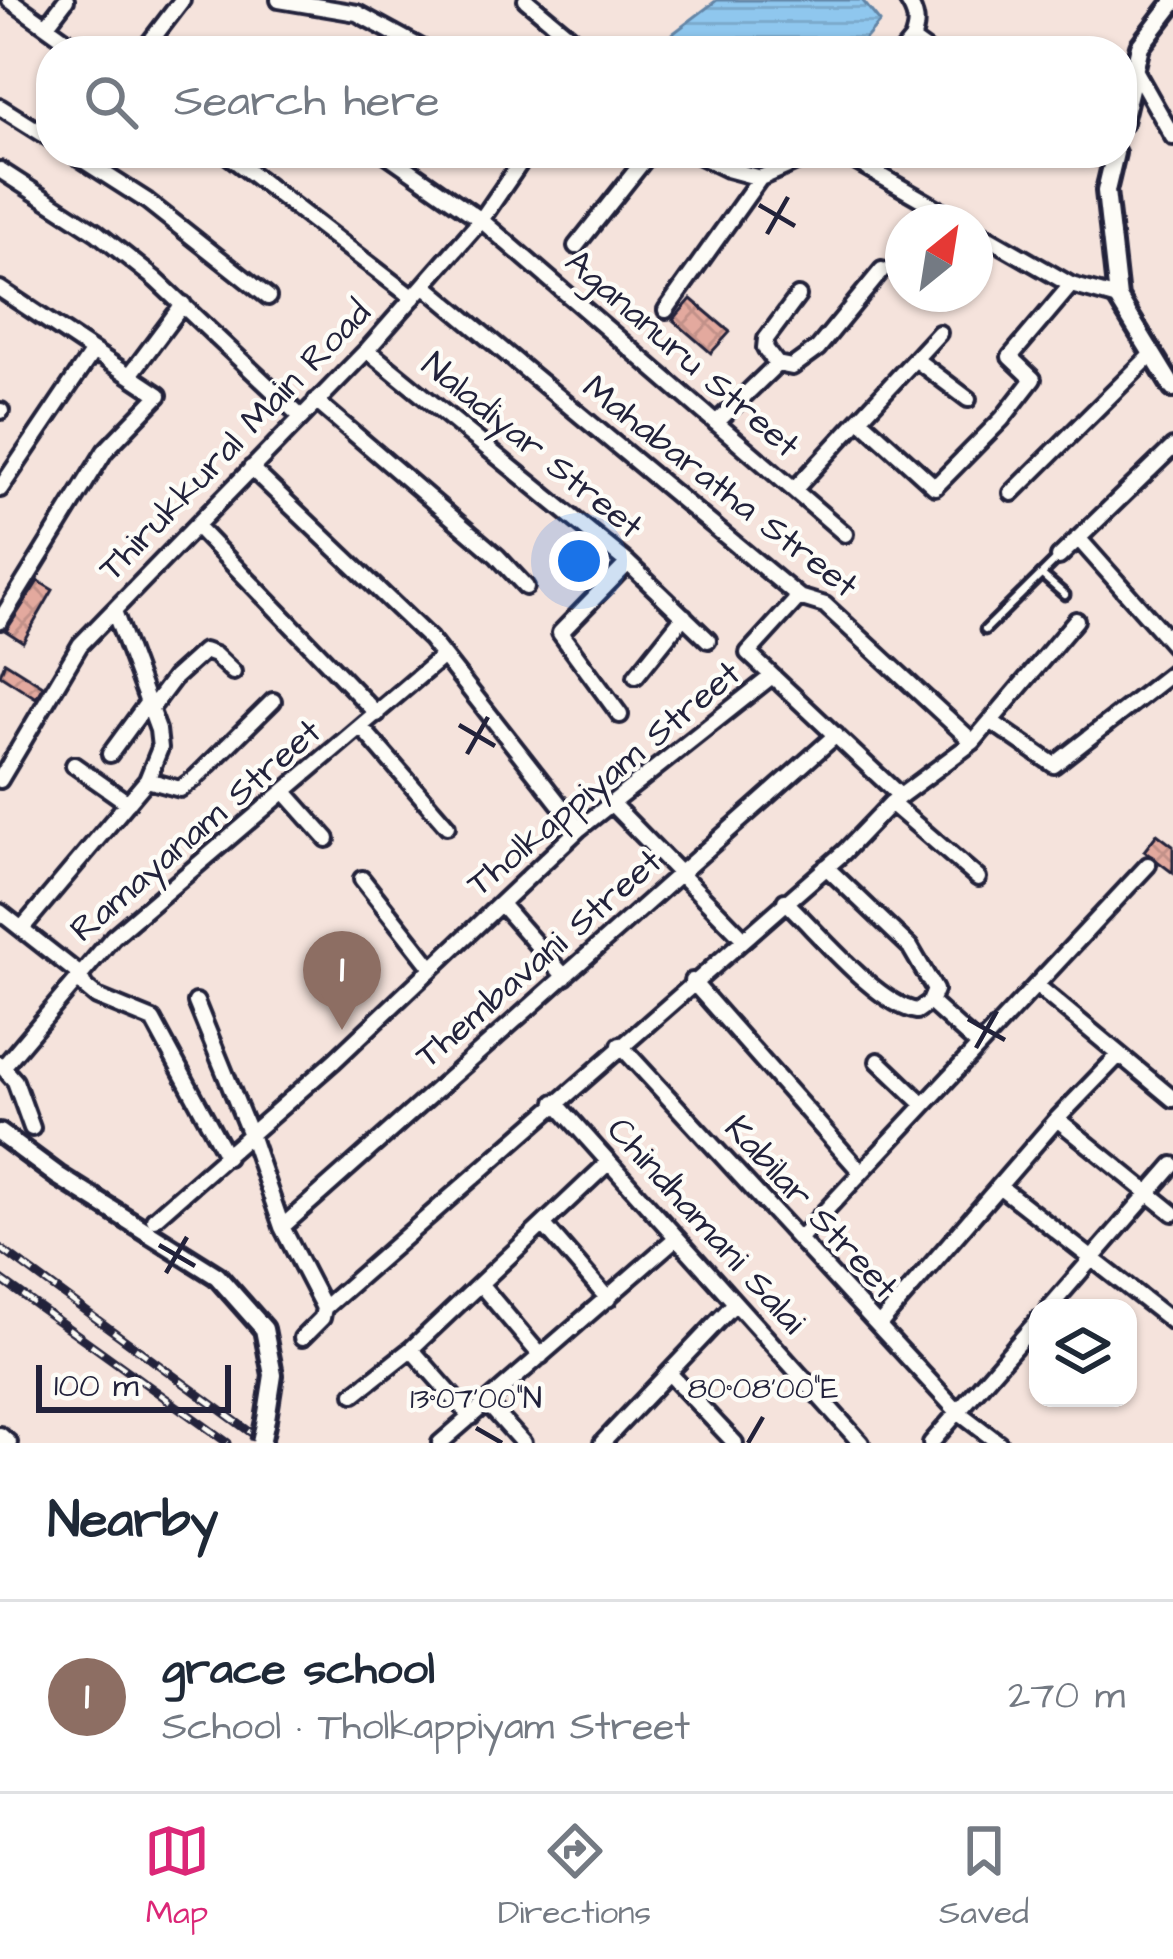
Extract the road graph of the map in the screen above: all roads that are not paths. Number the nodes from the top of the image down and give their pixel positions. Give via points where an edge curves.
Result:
1 (66, 0) edge
2 (182, 0) edge
3 (279, 0) edge
4 (526, 0) edge
5 (907, 0) edge
6 (4, 1) edge
7 (1173, 3) edge
8 (46, 26) junction
9 (60, 36) edge
10 (154, 36) edge
11 (399, 36) edge
12 (568, 36) edge
13 (912, 36) edge
14 (1137, 55) edge
15 (1137, 73) edge
16 (0, 106) edge
17 (36, 130) edge
18 (1173, 137) edge
19 (95, 168) edge
20 (244, 168) edge
21 (406, 168) edge
22 (517, 168) edge
23 (638, 168) edge
24 (725, 168) edge
25 (783, 168) edge
26 (867, 168) edge
27 (1111, 168) edge
28 (0, 170) edge
29 (760, 178) junction
30 (930, 204) edge
31 (481, 220) junction
32 (993, 240) edge
33 (576, 246) dead end
34 (882, 270) dead end
35 (424, 285) junction
36 (1071, 285) junction
37 (0, 289) edge
38 (798, 296) dead end
39 (268, 297) dead end
40 (412, 298) junction
41 (1118, 298) junction
42 (183, 304) junction
43 (667, 310) dead end
44 (939, 333) dead end
45 (93, 350) junction
46 (367, 350) junction
47 (1152, 354) junction
48 (914, 359) junction
49 (776, 364) junction
50 (130, 375) junction
51 (1173, 388) edge
52 (968, 399) dead end
53 (316, 401) junction
54 (301, 417) junction
55 (860, 419) junction
56 (716, 423) junction
57 (1173, 447) edge
58 (251, 468) junction
59 (0, 489) edge
60 (794, 490) junction
61 (1012, 493) dead end
62 (197, 527) junction
63 (844, 534) dead end
64 (1078, 538) junction
65 (1059, 556) joint
66 (628, 562) junction
67 (1042, 575) junction
68 (526, 587) dead end
69 (1065, 595) dead end
70 (799, 597) junction
71 (114, 611) junction
72 (684, 616) junction
73 (1076, 620) dead end
74 (0, 621) edge
75 (985, 630) dead end
76 (1170, 635) edge
77 (708, 640) dead end
78 (443, 656) junction
79 (233, 672) dead end
80 (1173, 672) edge
81 (636, 676) dead end
82 (772, 676) junction
83 (273, 701) dead end
84 (149, 706) junction
85 (377, 715) junction
86 (620, 715) dead end
87 (992, 722) junction
88 (361, 727) junction
89 (836, 735) junction
90 (973, 742) junction
91 (110, 754) dead end
92 (74, 765) dead end
93 (0, 779) edge
94 (147, 780) junction
95 (285, 792) junction
96 (896, 800) junction
97 (128, 803) junction
98 (612, 804) junction
99 (447, 826) dead end
100 (579, 830) junction
101 (327, 839) dead end
102 (1148, 866) dead end
103 (826, 867) junction
104 (681, 874) junction
105 (978, 878) dead end
106 (362, 879) dead end
107 (785, 901) junction
108 (500, 904) junction
109 (0, 912) edge
110 (23, 927) junction
111 (742, 937) junction
112 (433, 968) junction
113 (79, 974) junction
114 (566, 977) junction
115 (692, 981) junction
116 (1036, 985) junction
117 (196, 1002) dead end
118 (930, 1002) junction
119 (620, 1045) junction
120 (979, 1046) junction
121 (1119, 1055) junction
122 (878, 1061) dead end
123 (2, 1066) edge
124 (1173, 1099) edge
125 (555, 1102) junction
126 (924, 1105) junction
127 (1057, 1119) junction
128 (32, 1128) dead end
129 (0, 1133) edge
130 (251, 1137) junction
131 (227, 1157) junction
132 (608, 1162) junction
133 (1173, 1165) edge
134 (861, 1172) junction
135 (999, 1186) junction
136 (1148, 1193) junction
137 (1173, 1213) edge
138 (154, 1220) dead end
139 (544, 1225) junction
140 (282, 1227) junction
141 (676, 1238) junction
142 (799, 1239) junction
143 (1093, 1257) junction
144 (481, 1286) junction
145 (608, 1299) junction
146 (1056, 1299) edge
147 (736, 1304) junction
148 (324, 1308) junction
149 (1173, 1322) edge
150 (878, 1325) junction
151 (1029, 1330) edge
152 (302, 1338) dead end
153 (411, 1349) junction
154 (541, 1356) junction
155 (669, 1373) junction
156 (354, 1394) dead end
157 (488, 1404) junction
158 (958, 1412) junction
159 (471, 1417) junction
160 (0, 1435) edge
161 (605, 1442) edge
162 (9, 1443) edge
163 (261, 1443) edge
164 (440, 1443) edge
165 (523, 1443) edge
166 (736, 1443) edge
167 (861, 1443) edge
168 (931, 1443) edge
169 (999, 1443) edge

1 - 8 street
2 - 10 street
3 - 11 street via 357,13
4 - 12 street
5 - 13 street via 915,12
6 - 8 street
7 - 14 street
8 - 9 street
15 - 18 street
16 - 17 street
19 - 39 street
20 - 40 street
21 - 31 street, Agananuru Street
22 - 31 street, Thirukkural Main Road
23 - 33 street
24 - 29 street
25 - 29 street
26 - 30 street
27 - 41 street via 1106,191
28 - 42 street via 96,232
29 - 43 street
31 - 35 street, Thirukkural Main Road
31 - 56 street, Agananuru Street
32 - 36 street
34 - 49 street via 818,348 792,367
35 - 40 street, Thirukkural Main Road
35 - 70 street, Mahabaratha Street
36 - 41 street
36 - 55 street via 1010,357 1033,379 935,487
37 - 45 street
38 - 49 street via 766,338
40 - 46 street, Thirukkural Main Road
41 - 47 street
42 - 50 street
42 - 54 street
44 - 48 street
45 - 50 street
45 - 59 street
46 - 53 street, Thirukkural Main Road
46 - 66 street, Naladiyar Street
47 - 51 street
47 - 61 street
48 - 52 street
48 - 55 street
49 - 56 street
50 - 74 street via 159,395 105,451
53 - 54 street, Thirukkural Main Road
53 - 68 street
54 - 58 street, Thirukkural Main Road
55 - 60 street
56 - 60 street, Agananuru Street
57 - 64 street
58 - 62 street, Thirukkural Main Road
58 - 78 street
60 - 63 street, Agananuru Street
62 - 71 street, Thirukkural Main Road
62 - 85 street
64 - 65 street
64 - 76 street
65 - 67 lane
66 - 72 street, Naladiyar Street
66 - 86 street via 560,633
67 - 69 lane
67 - 75 lane
70 - 82 street via 748,653
70 - 90 street, Mahabaratha Street via 825,605
71 - 84 street
71 - 93 street, Thirukkural Main Road via 80,645
72 - 77 street, Naladiyar Street
72 - 81 street
73 - 87 street
78 - 85 street, Ramayanam Street
78 - 100 street
79 - 84 street via 204,651
80 - 87 street via 1054,765
82 - 89 street
82 - 98 street, Tholkappiyam Street
83 - 94 street via 180,789
84 - 91 street
84 - 94 street via 160,748
85 - 88 street, Ramayanam Street
87 - 90 street
88 - 95 street, Ramayanam Street
88 - 99 street
89 - 96 street
89 - 104 street, Thembavani Street
90 - 96 street
92 - 97 street
94 - 97 street
95 - 101 street
95 - 113 street, Ramayanam Street
96 - 103 street
96 - 105 street
97 - 110 street
98 - 100 street, Tholkappiyam Street
98 - 104 street
100 - 108 street, Tholkappiyam Street
102 - 116 street
103 - 107 street
103 - 118 street via 910,947 935,990
104 - 111 street
104 - 114 street, Thembavani Street
106 - 112 street
107 - 111 street
107 - 118 street via 881,993 906,1009
108 - 112 street, Tholkappiyam Street
108 - 114 street
109 - 110 street
110 - 113 street
111 - 115 street
112 - 130 street, Tholkappiyam Street
113 - 123 street, Ramayanam Street
113 - 131 street via 97,997 153,1020
114 - 140 street, Thembavani Street
115 - 119 street
115 - 134 street
116 - 120 street
116 - 121 street
117 - 130 street
118 - 120 street
119 - 125 street
119 - 142 street, Kabilar Street
120 - 126 street
121 - 124 street
121 - 127 street
122 - 126 street
123 - 128 street
125 - 132 street, Chindhamani Salai
125 - 148 street
126 - 134 street
127 - 135 street
127 - 136 street
129 - 163 street, bridge via 217,1276 264,1329 272,1375
130 - 131 street, Tholkappiyam Street
130 - 140 street
131 - 138 street, Tholkappiyam Street
132 - 139 street
132 - 141 street, Chindhamani Salai
133 - 136 street
134 - 142 street
135 - 143 street
135 - 150 street
136 - 137 street
136 - 143 street
139 - 144 street
139 - 145 street
140 - 148 street
141 - 145 street
141 - 147 street, Chindhamani Salai
142 - 150 street, Kabilar Street
143 - 146 street
143 - 149 street
144 - 153 street
144 - 154 street
145 - 154 street
147 - 155 street
147 - 167 street, Chindhamani Salai
148 - 152 street
150 - 158 street, Kabilar Street
151 - 158 street
153 - 156 street
153 - 159 street
154 - 157 street
155 - 161 street
155 - 166 street
157 - 159 street
157 - 165 street
158 - 168 street
158 - 169 street, Kabilar Street
159 - 164 street
160 - 162 street

